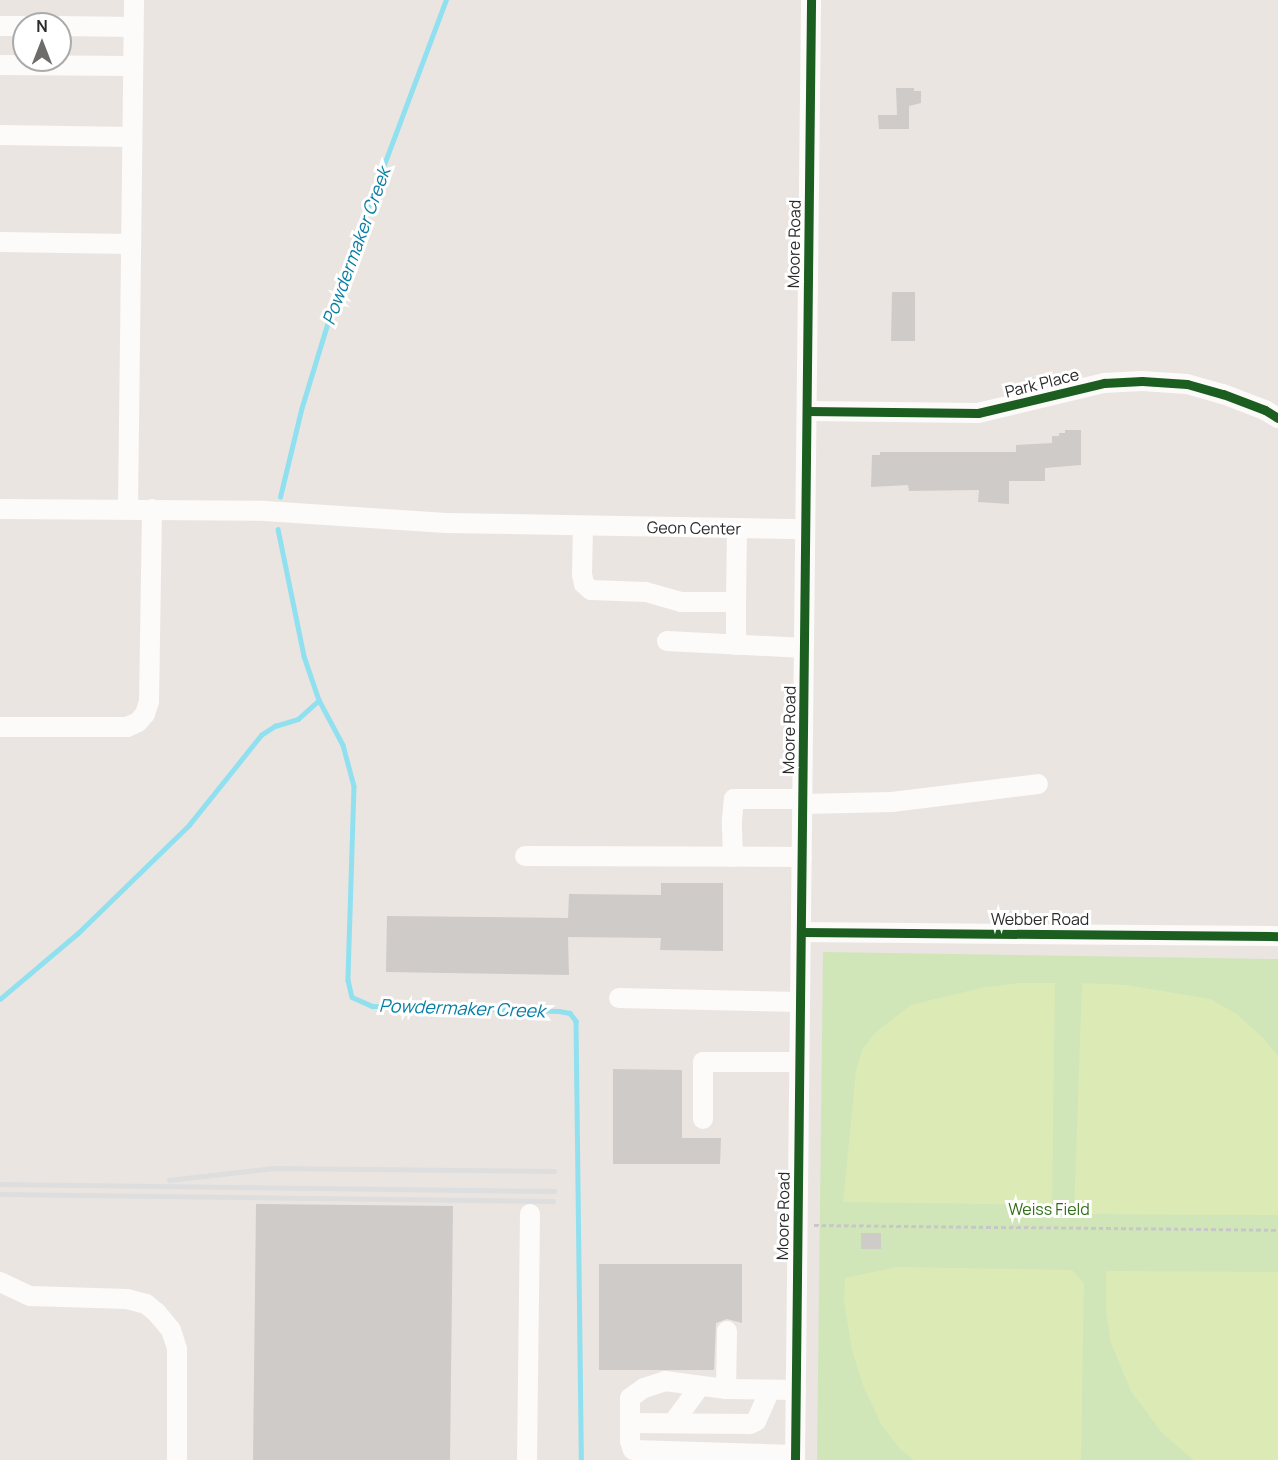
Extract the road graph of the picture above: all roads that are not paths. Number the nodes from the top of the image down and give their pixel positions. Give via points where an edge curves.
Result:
1 (134, 0) edge
2 (811, 0) edge
3 (72, 26) edge
4 (133, 27) junction
5 (0, 65) edge
6 (132, 66) junction
7 (0, 135) edge
8 (131, 137) junction
9 (0, 242) edge
10 (130, 244) junction
11 (807, 411) junction
12 (1278, 418) edge
13 (128, 508) junction
14 (0, 509) edge
15 (152, 509) junction
16 (583, 526) junction
17 (737, 528) junction
18 (805, 529) junction
19 (736, 602) junction
20 (667, 641) dead end
21 (736, 645) junction
22 (804, 648) junction
23 (0, 727) edge
24 (1038, 784) dead end
25 (803, 801) junction
26 (525, 856) dead end
27 (734, 857) junction
28 (802, 857) junction
29 (801, 932) junction
30 (1278, 936) edge
31 (619, 998) dead end
32 (800, 1002) junction
33 (800, 1062) junction
34 (703, 1119) dead end
35 (530, 1214) dead end
36 (0, 1282) edge
37 (727, 1331) dead end
38 (700, 1386) junction
39 (726, 1389) junction
40 (770, 1390) junction
41 (796, 1390) junction
42 (630, 1423) junction
43 (673, 1423) junction
44 (795, 1458) edge
45 (177, 1460) edge
46 (527, 1460) edge

1 - 4 street
2 - 11 street, Moore Road
3 - 4 street
4 - 6 street
5 - 6 street
6 - 8 street
7 - 8 street
8 - 10 street
9 - 10 street
10 - 13 street
11 - 12 street, Park Place via 978,413 1093,386 1142,381 1187,384 1223,394
11 - 18 street, Moore Road
13 - 14 street, Geon Center
13 - 15 street, Geon Center
15 - 16 street, Geon Center
15 - 23 street via 145,714 127,727
16 - 17 street, Geon Center
16 - 19 street via 582,574 584,584 591,590 645,592 682,602
17 - 18 street, Geon Center
17 - 19 street
18 - 22 street, Moore Road
19 - 21 street
20 - 21 street
21 - 22 street
22 - 25 street, Moore Road
24 - 25 street via 892,802
25 - 27 street via 734,799
25 - 28 street, Moore Road
26 - 27 street
27 - 28 street
28 - 29 street, Moore Road
29 - 30 street, Webber Road
29 - 32 street, Moore Road
31 - 32 street
32 - 33 street, Moore Road
33 - 34 street via 703,1062
33 - 41 street, Moore Road
35 - 46 street
36 - 45 street via 30,1296 127,1299 156,1311 171,1330 177,1349
37 - 39 street
38 - 39 street
38 - 42 street via 665,1381 644,1388 630,1398
38 - 43 street
39 - 40 street
40 - 41 street
40 - 43 street via 756,1421 750,1424
41 - 44 street, Moore Road
42 - 43 street
42 - 44 street via 633,1450

